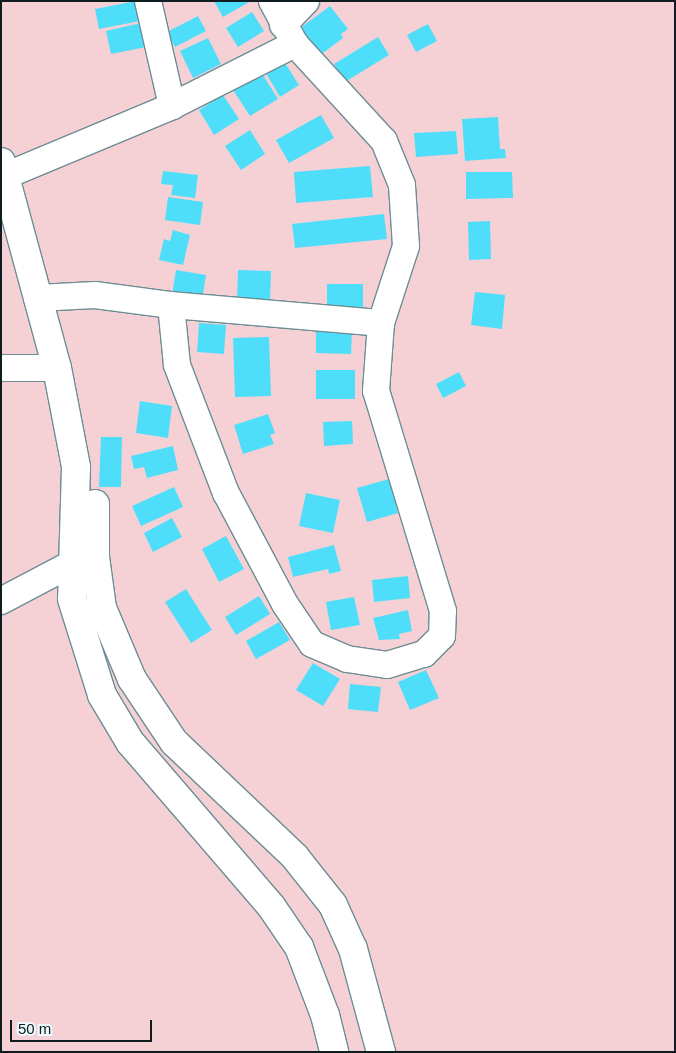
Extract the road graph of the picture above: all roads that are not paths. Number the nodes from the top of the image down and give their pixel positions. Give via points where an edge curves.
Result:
1 (148, 1) edge
2 (272, 1) edge
3 (306, 1) edge
4 (289, 34) junction
5 (172, 106) junction
6 (3, 169) edge
7 (37, 298) junction
8 (171, 305) junction
9 (381, 322) junction
10 (1, 368) edge
11 (57, 368) junction
12 (76, 467) junction
13 (75, 562) junction
14 (1, 601) edge
15 (334, 1052) edge
16 (381, 1052) edge

1 - 5 street
2 - 4 street
3 - 4 street
4 - 5 street
4 - 9 street via 384,141 402,185 406,246
5 - 6 street
6 - 7 main road
7 - 8 street via 95,295
7 - 11 main road
8 - 9 street
8 - 9 street via 177,365 226,493 285,604 312,644 347,659 387,665 424,654 442,636 443,611 376,391
10 - 11 street
11 - 12 main road
12 - 13 main road
12 - 16 main road via 95,499 95,556 102,608 132,679 174,742 295,856 333,904 353,949
13 - 14 street
13 - 15 main road via 72,599 102,695 130,742 271,906 299,948 325,1015

